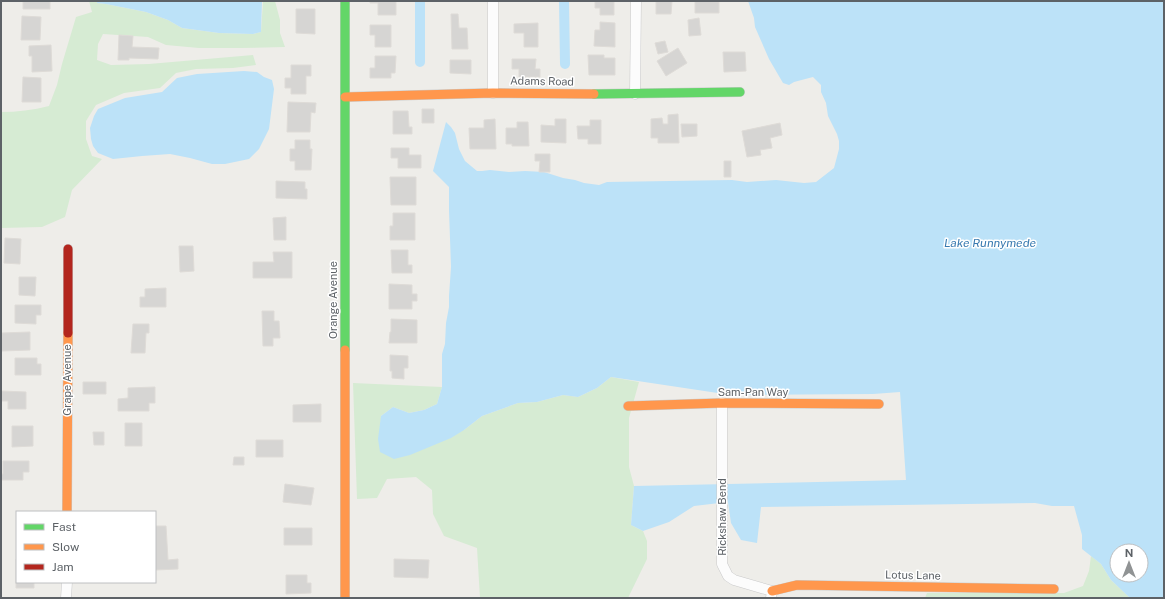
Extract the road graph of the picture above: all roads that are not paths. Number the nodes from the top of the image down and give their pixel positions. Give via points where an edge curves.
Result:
1 (345, 1) edge
2 (493, 1) edge
3 (636, 1) edge
4 (740, 92) dead end
5 (493, 93) junction
6 (635, 94) junction
7 (345, 97) junction
8 (68, 249) dead end
9 (722, 403) junction
10 (878, 404) dead end
11 (628, 406) dead end
12 (67, 511) edge
13 (67, 583) edge
14 (1054, 589) dead end
15 (772, 594) edge
16 (66, 598) edge
17 (345, 598) edge

1 - 7 street, Orange Avenue
2 - 5 street
3 - 6 street
4 - 6 street, Adams Road
5 - 6 street, Adams Road
5 - 7 street, Adams Road
7 - 17 street, Orange Avenue
8 - 12 street, Grape Avenue
9 - 10 street, Sam-Pan Way
9 - 11 street, Sam-Pan Way
9 - 15 street, Rickshaw Bend via 722,564 728,576 734,580
13 - 16 street
14 - 15 street, Lotus Lane via 796,585

